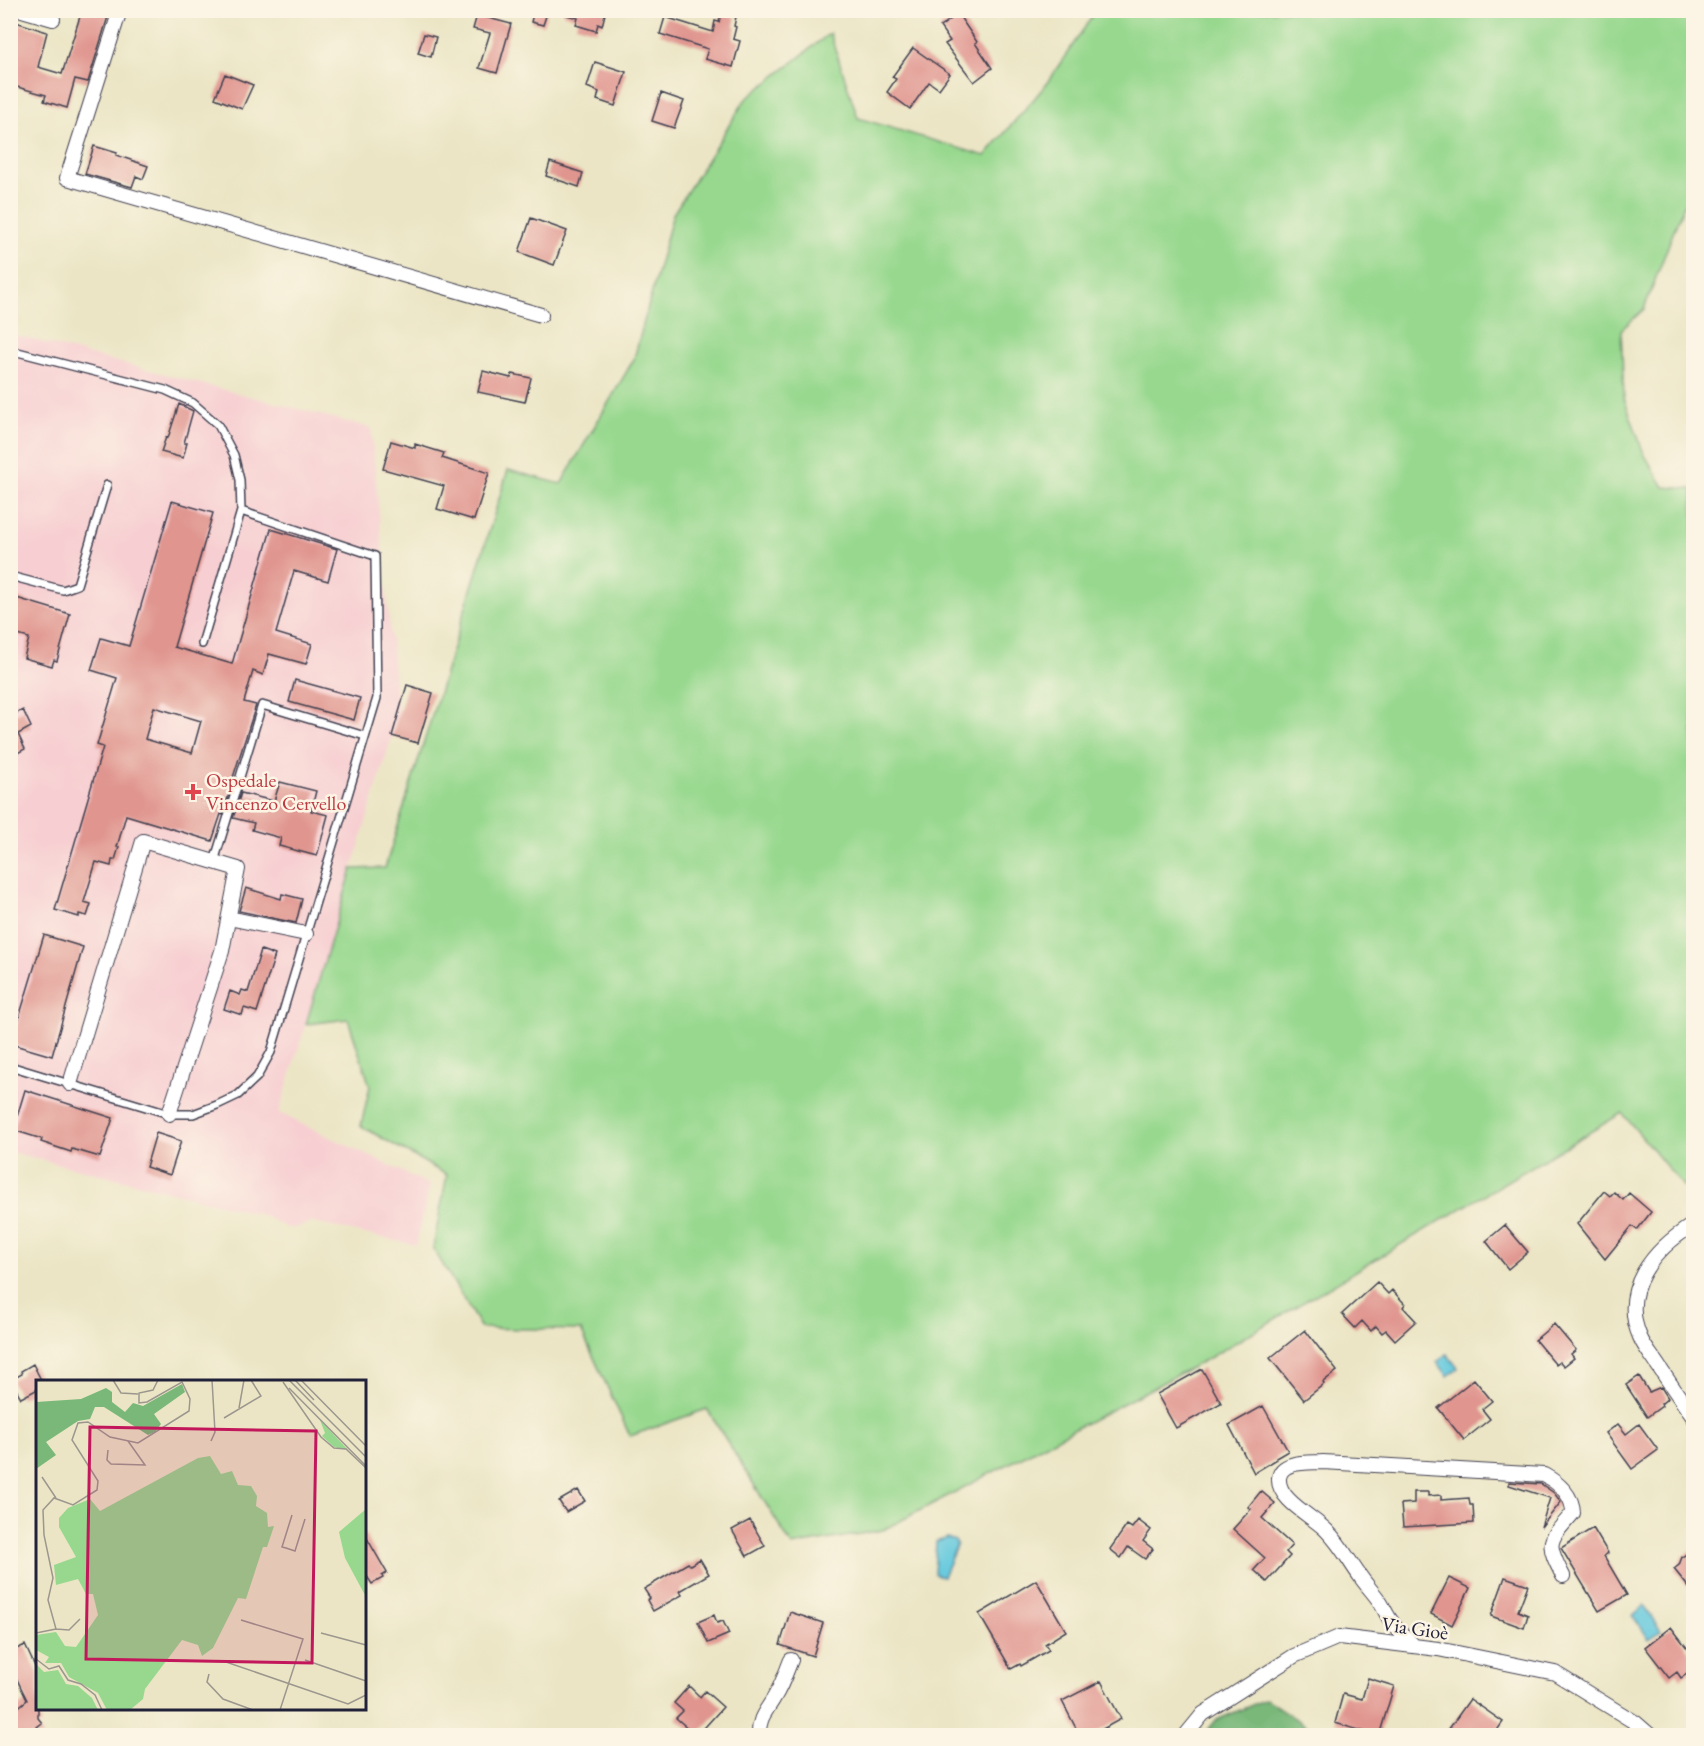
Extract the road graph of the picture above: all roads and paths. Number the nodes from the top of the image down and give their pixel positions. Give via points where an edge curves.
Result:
1 (22, 10) edge
2 (120, 10) edge
3 (53, 19) dead end
4 (541, 315) dead end
5 (10, 350) edge
6 (107, 486) dead end
7 (241, 511) junction
8 (10, 576) edge
9 (202, 644) dead end
10 (365, 736) junction
11 (214, 862) junction
12 (228, 918) junction
13 (306, 934) junction
14 (10, 1066) edge
15 (70, 1084) junction
16 (169, 1114) junction
17 (1694, 1224) edge
18 (1694, 1418) edge
19 (1563, 1576) dead end
20 (1414, 1646) junction
21 (791, 1660) dead end
22 (759, 1736) edge
23 (1185, 1736) edge
24 (1651, 1736) edge

1 - 3 street
2 - 4 street via 67,178
5 - 7 lane via 165,390 193,403 218,425 234,455
6 - 8 lane via 77,585 63,590
7 - 9 lane
7 - 10 lane via 375,556 376,698
10 - 11 lane via 262,705
10 - 13 lane
11 - 12 street via 238,869
11 - 15 street via 143,841
12 - 13 street
12 - 16 street via 222,951
13 - 16 lane via 271,1052 257,1077 238,1095 217,1105 193,1114
14 - 15 lane
15 - 16 lane
17 - 18 street via 1677,1234 1641,1274 1634,1295 1634,1317 1640,1339
19 - 20 street via 1550,1543 1573,1513 1572,1500 1544,1475 1323,1462 1285,1467 1279,1477 1283,1495 1327,1530
20 - 23 street, Via Gioè via 1339,1637 1294,1656 1203,1714
20 - 24 street, Via Gioè via 1555,1673
21 - 22 street via 759,1725

